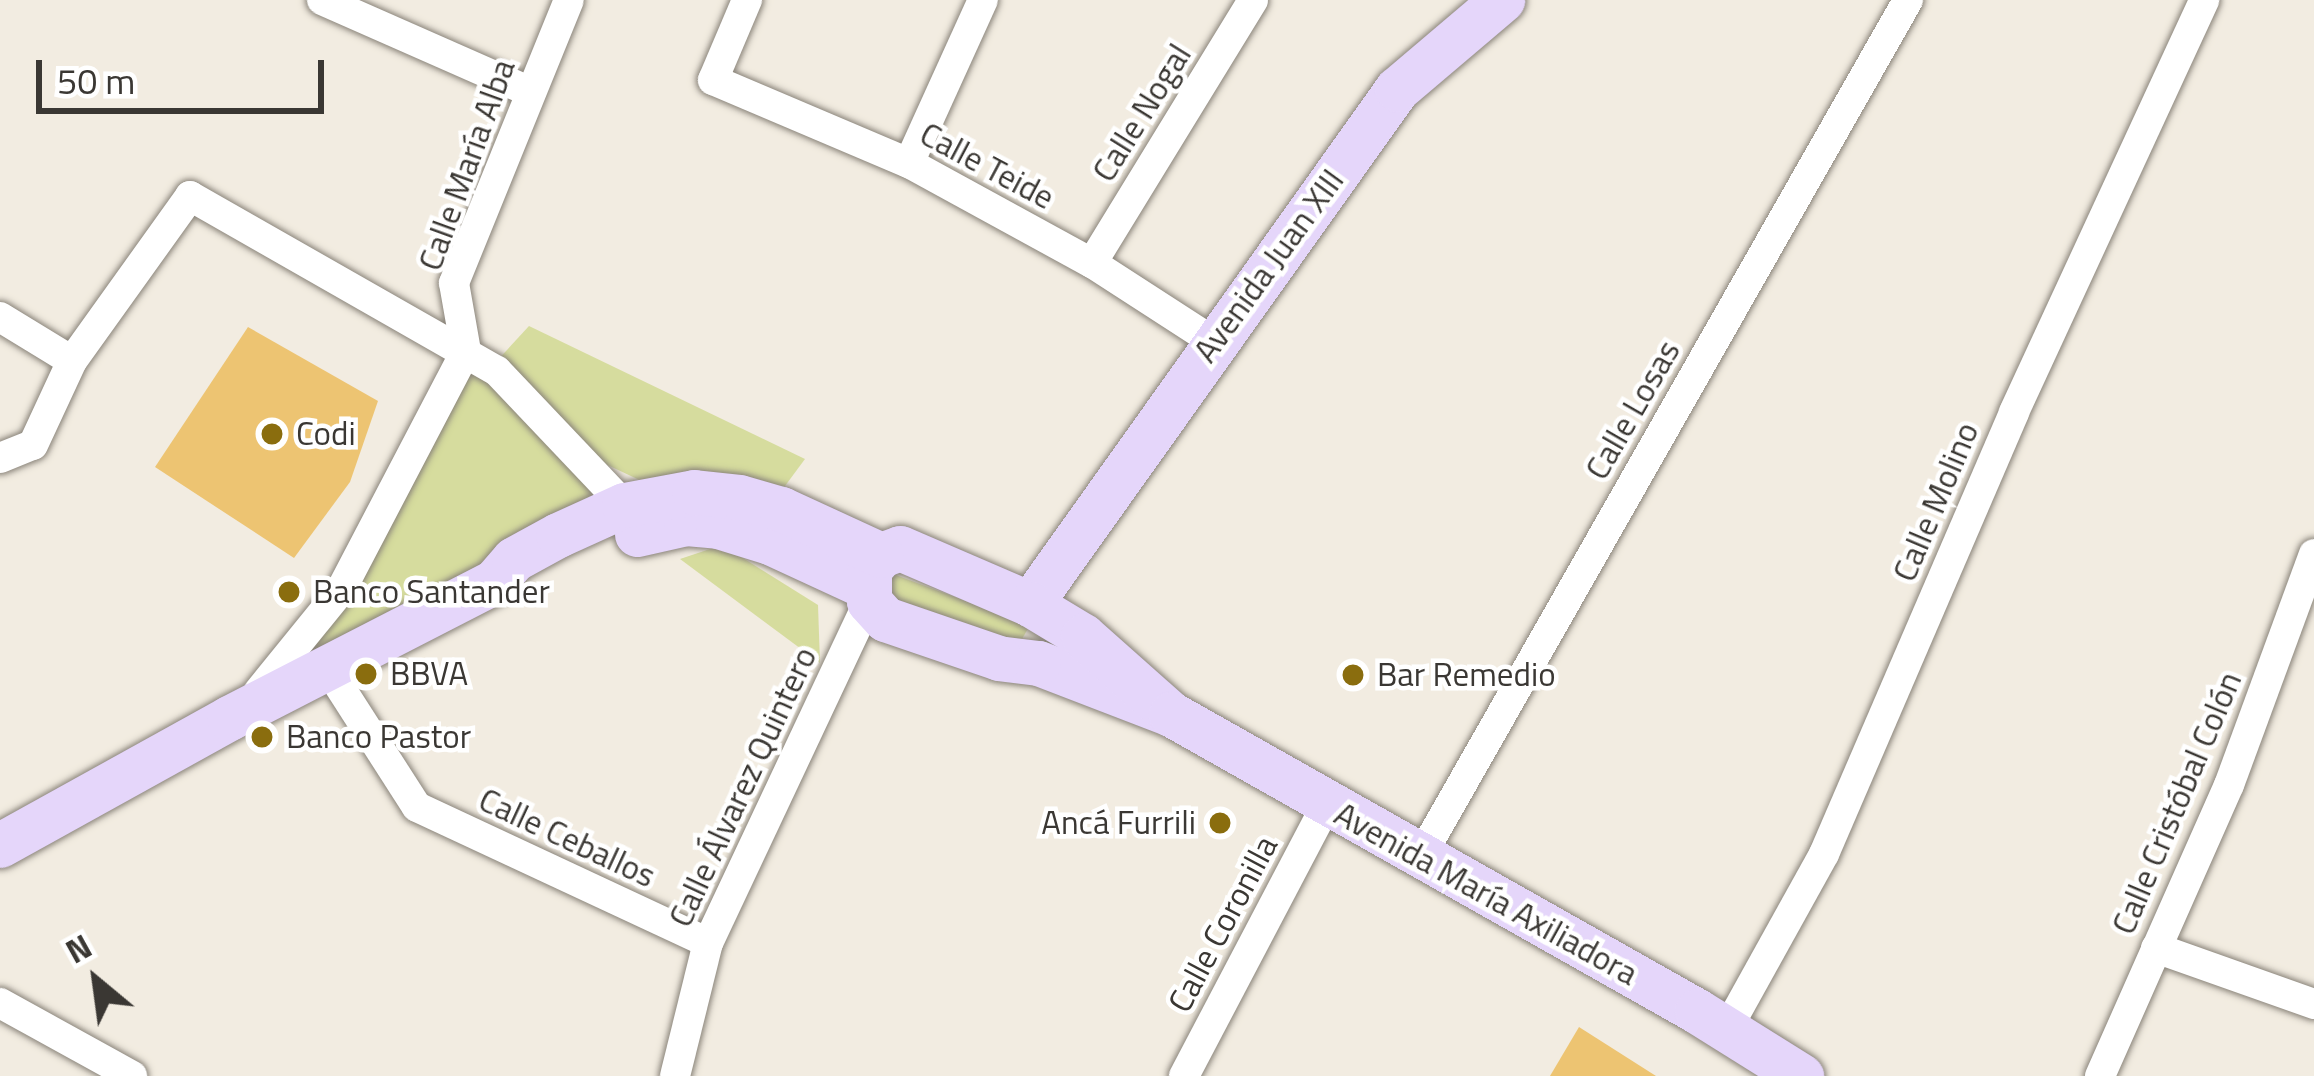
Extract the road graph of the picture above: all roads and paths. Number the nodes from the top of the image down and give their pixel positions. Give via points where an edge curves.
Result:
1 (322, 0) edge
2 (569, 0) edge
3 (747, 0) edge
4 (983, 0) edge
5 (1253, 0) edge
6 (1502, 0) edge
7 (1908, 0) edge
8 (2204, 0) edge
9 (531, 92) junction
10 (909, 163) junction
11 (1092, 263) junction
12 (0, 317) edge
13 (1214, 342) junction
14 (466, 352) junction
15 (72, 361) junction
16 (0, 458) edge
17 (624, 505) junction
18 (2314, 554) edge
19 (1065, 557) junction
20 (980, 578) junction
21 (872, 581) junction
22 (494, 582) junction
23 (1052, 632) junction
24 (327, 667) junction
25 (229, 718) junction
26 (1326, 806) junction
27 (0, 845) edge
28 (1421, 856) junction
29 (708, 943) junction
30 (2156, 948) junction
31 (0, 1003) edge
32 (2314, 1004) edge
33 (1727, 1029) junction
34 (132, 1076) edge
35 (675, 1076) edge
36 (1184, 1076) edge
37 (1801, 1076) edge
38 (2100, 1076) edge

1 - 9 street
2 - 9 street, Calle María Alba
3 - 10 street, Calle Teide via 713,80
4 - 10 street
5 - 11 street, Calle Nogal
6 - 13 street, Avenida Juan XIII via 1397,88
7 - 28 street, Calle Losas
8 - 33 street, Calle Molino via 2014,412 1824,854
9 - 14 street, Calle María Alba via 454,283
10 - 11 street, Calle Teide
11 - 13 street, Calle Teide
12 - 15 street
13 - 19 street, Avenida Juan XIII
14 - 15 street via 190,196
14 - 17 street via 497,371
14 - 25 street via 340,590 283,667
15 - 16 street via 33,446
17 - 21 street via 694,492 781,508
17 - 22 street via 514,559
18 - 30 street, Calle Cristóbal Colón via 2229,785
19 - 20 street via 1018,578
19 - 23 street, Avenida Juan XIII
19 - 23 street
20 - 21 street via 900,548
20 - 23 street
21 - 22 street via 745,533 686,523 587,550 521,583
21 - 23 street via 884,619 999,658
21 - 29 street, Calle Álvarez Quintero
22 - 24 street
23 - 26 street, Avenida María Axiliadora
24 - 25 street
24 - 29 street, Calle Ceballos via 417,807
25 - 27 street
26 - 28 street, Avenida María Axiliadora
26 - 36 street, Calle Coronilla
28 - 33 street, Avenida María Axiliadora
29 - 35 street, Calle Álvarez Quintero
30 - 32 street
30 - 38 street, Calle Cristóbal Colón
31 - 34 street
33 - 37 street, Avenida María Axiliadora

